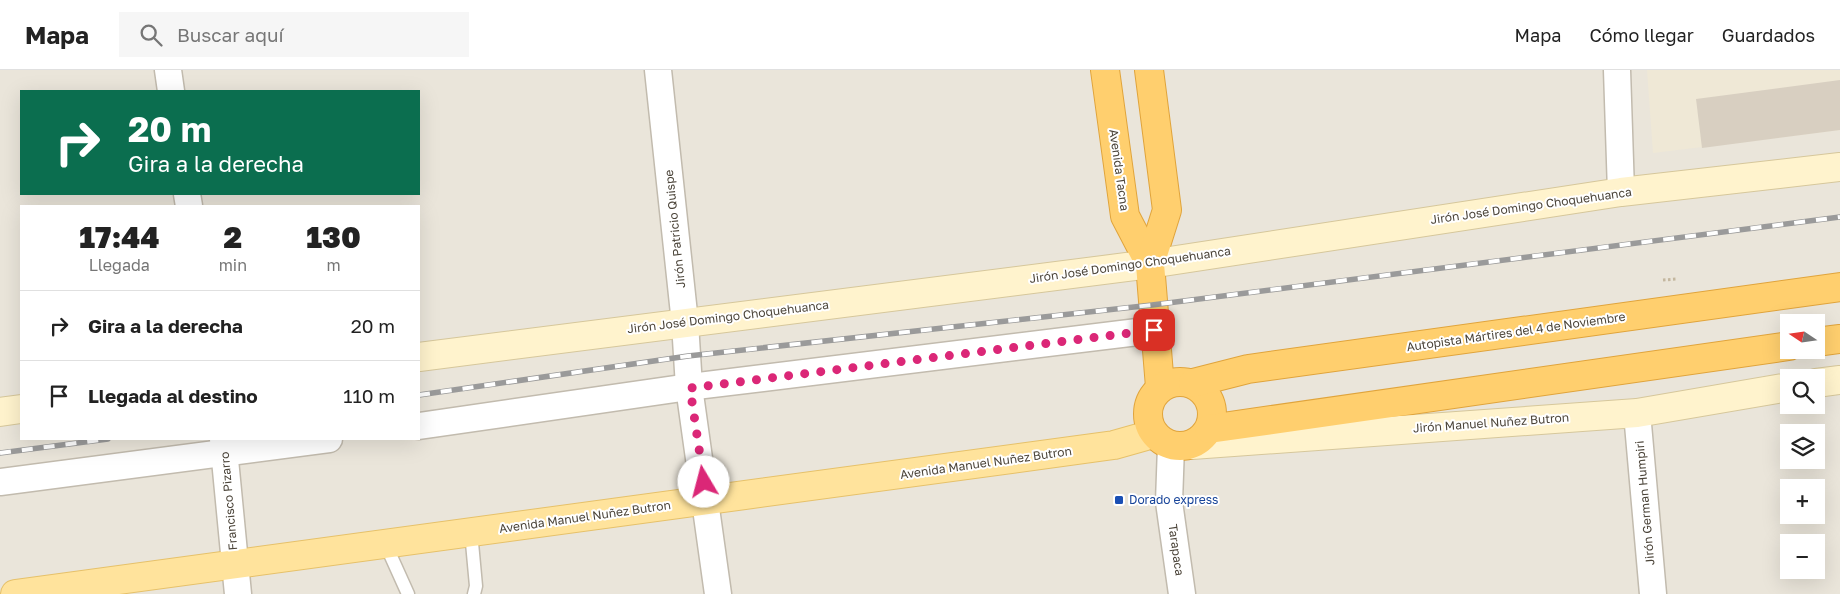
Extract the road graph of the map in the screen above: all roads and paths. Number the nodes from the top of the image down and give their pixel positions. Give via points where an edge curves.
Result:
1 (168, 70) edge
2 (658, 70) edge
3 (1105, 70) edge
4 (1149, 70) edge
5 (1617, 70) edge
6 (171, 90) edge
7 (1840, 167) edge
8 (1621, 192) junction
9 (1150, 264) junction
10 (1840, 287) edge
11 (685, 322) junction
12 (1154, 330) junction
13 (1840, 339) edge
14 (1825, 341) edge
15 (1780, 347) edge
16 (420, 357) edge
17 (1840, 380) edge
18 (1825, 382) edge
19 (1193, 383) junction
20 (1160, 386) junction
21 (690, 388) junction
22 (1780, 389) edge
23 (20, 409) edge
24 (0, 412) edge
25 (1637, 413) junction
26 (420, 426) edge
27 (1181, 438) junction
28 (315, 440) edge
29 (224, 446) edge
30 (0, 482) edge
31 (706, 501) junction
32 (471, 532) junction
33 (385, 543) junction
34 (235, 564) junction
35 (14, 594) edge
36 (238, 594) edge
37 (408, 594) edge
38 (474, 594) edge
39 (718, 594) edge
40 (1182, 594) edge
41 (1653, 594) edge

1 - 6 street
2 - 11 street, Jirón Patricio Quispe
3 - 9 highway, Avenida Tacna via 1125,216
4 - 9 highway, Avenida Tacna via 1166,210
5 - 8 street
7 - 8 street, Jirón José Domingo Choquehuanca
8 - 9 street, Jirón José Domingo Choquehuanca
9 - 11 street, Jirón José Domingo Choquehuanca
9 - 12 highway, Avenida Tacna
10 - 19 highway, Autopista Mártires del 4 de Noviembre via 1258,368
11 - 16 street, Jirón José Domingo Choquehuanca
11 - 21 street, Jirón Patricio Quispe
12 - 20 highway, Avenida Tacna
12 - 21 street
13 - 14 highway
15 - 27 highway
17 - 18 street
19 - 20 highway via 1171,382
19 - 27 highway via 1207,394 1212,411
20 - 27 highway via 1150,400 1147,418
21 - 26 street
21 - 31 street, Jirón Patricio Quispe
22 - 25 street, Jirón Manuel Nuñez Butron
23 - 24 street
25 - 27 street, Jirón Manuel Nuñez Butron
25 - 41 street, Jirón German Humpiri
27 - 31 main road, Avenida Manuel Nuñez Butron
27 - 40 street, Tarapaca via 1169,502
28 - 29 street
29 - 30 street
29 - 34 street, Francisco Pizarro
31 - 32 main road, Avenida Manuel Nuñez Butron
31 - 39 street, Jirón Patricio Quispe
32 - 33 main road, Avenida Manuel Nuñez Butron
32 - 38 lane
33 - 34 main road, Avenida Manuel Nuñez Butron
33 - 37 lane
34 - 35 main road, Avenida Manuel Nuñez Butron
34 - 36 street, Francisco Pizarro

